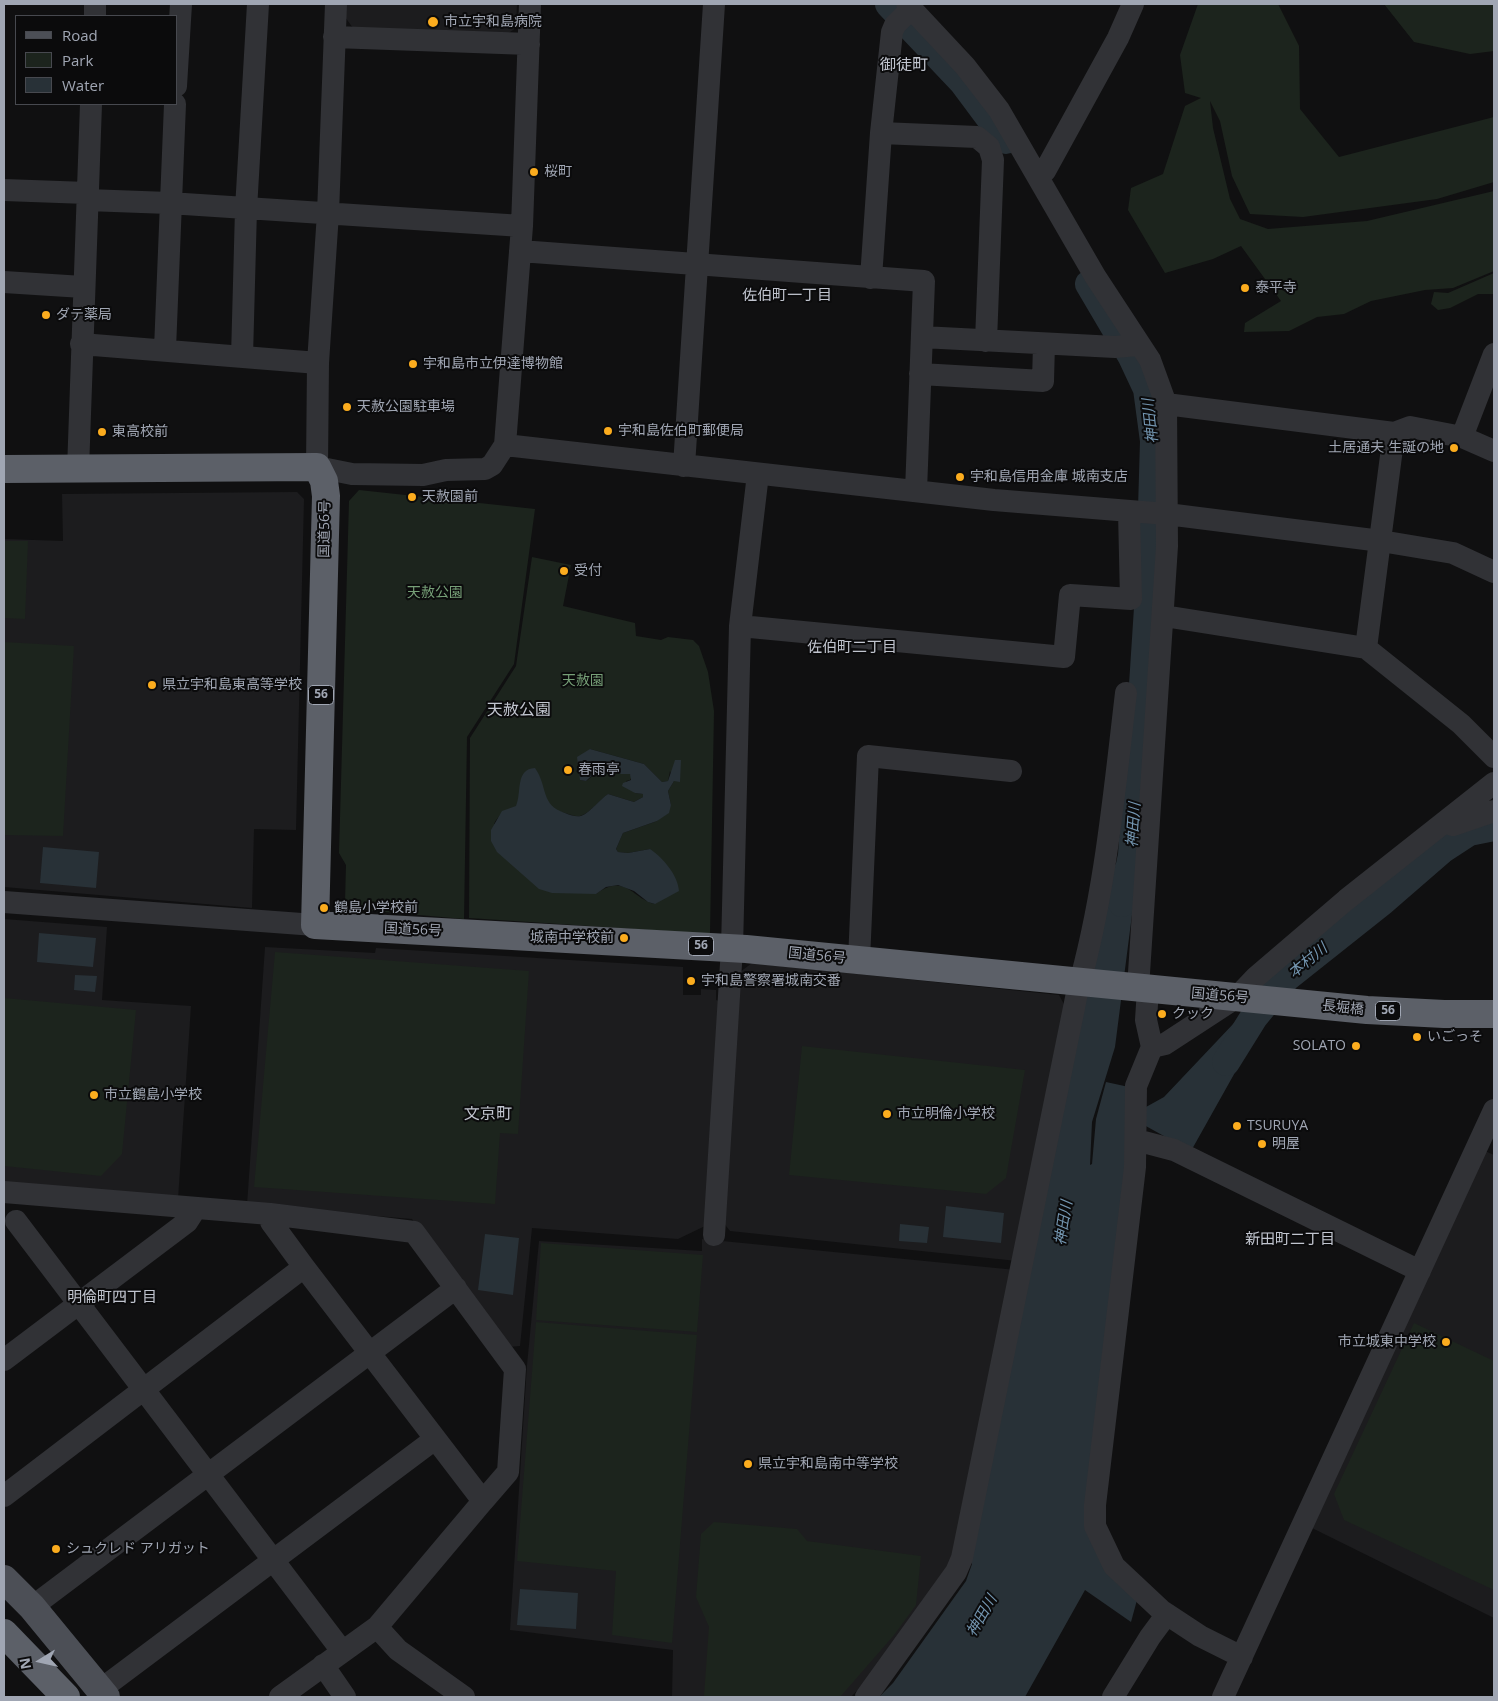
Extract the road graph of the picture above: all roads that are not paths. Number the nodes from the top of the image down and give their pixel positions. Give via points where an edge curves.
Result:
1 (181, 4) edge
2 (258, 4) edge
3 (336, 4) edge
4 (530, 4) edge
5 (714, 4) edge
6 (1133, 4) edge
7 (907, 10) edge
8 (334, 37) junction
9 (529, 44) junction
10 (178, 53) edge
11 (91, 105) edge
12 (175, 105) edge
13 (881, 133) junction
14 (1038, 176) junction
15 (4, 190) edge
16 (87, 197) junction
17 (170, 203) junction
18 (246, 209) junction
19 (328, 213) junction
20 (522, 226) junction
21 (520, 251) junction
22 (698, 264) junction
23 (871, 278) junction
24 (4, 282) edge
25 (83, 287) junction
26 (922, 337) junction
27 (986, 341) junction
28 (81, 344) junction
29 (1044, 344) junction
30 (1130, 346) junction
31 (165, 349) junction
32 (1494, 354) edge
33 (242, 357) junction
34 (318, 364) junction
35 (920, 374) junction
36 (1166, 404) junction
37 (1394, 432) junction
38 (1462, 437) junction
39 (505, 446) junction
40 (1494, 452) edge
41 (684, 466) junction
42 (317, 467) junction
43 (4, 469) edge
44 (78, 470) junction
45 (758, 474) junction
46 (916, 491) junction
47 (1149, 513) junction
48 (1381, 541) junction
49 (1494, 572) edge
50 (1164, 616) junction
51 (740, 626) junction
52 (1366, 648) junction
53 (1126, 693) dead end
54 (1494, 757) edge
55 (1011, 771) dead end
56 (1494, 783) edge
57 (1494, 811) edge
58 (1445, 822) junction
59 (4, 902) edge
60 (315, 925) junction
61 (732, 948) junction
62 (858, 960) junction
63 (1083, 983) junction
64 (1139, 988) junction
65 (1243, 998) junction
66 (1281, 1002) joint
67 (1494, 1014) edge
68 (1152, 1047) junction
69 (1494, 1110) edge
70 (1136, 1140) junction
71 (4, 1192) edge
72 (34, 1194) junction
73 (196, 1208) junction
74 (270, 1214) junction
75 (10, 1226) edge
76 (714, 1235) dead end
77 (304, 1267) junction
78 (1420, 1271) junction
79 (456, 1288) junction
80 (79, 1304) junction
81 (370, 1352) junction
82 (4, 1360) edge
83 (143, 1389) junction
84 (435, 1440) junction
85 (210, 1475) junction
86 (4, 1496) edge
87 (483, 1501) junction
88 (274, 1561) junction
89 (4, 1579) edge
90 (32, 1607) junction
91 (1167, 1614) junction
92 (377, 1626) junction
93 (4, 1633) edge
94 (342, 1651) junction
95 (1242, 1657) junction
96 (323, 1665) junction
97 (103, 1694) edge
98 (66, 1697) edge
99 (280, 1697) edge
100 (346, 1697) edge
101 (464, 1697) edge
102 (866, 1697) edge
103 (1113, 1697) edge
104 (1223, 1697) edge

1 - 10 street
2 - 18 street
3 - 8 street
4 - 9 street
5 - 22 street
6 - 14 street via 1118,38 1045,171
7 - 13 street
7 - 14 street via 965,66 999,110
8 - 9 street
8 - 19 street
9 - 20 street
11 - 16 street
12 - 17 street
13 - 23 street
13 - 27 street via 977,137 990,147 993,160
14 - 30 street
15 - 16 street
16 - 17 street
16 - 25 street
17 - 18 street
17 - 31 street
18 - 19 street
18 - 33 street
19 - 20 street
19 - 34 street
20 - 21 street
21 - 22 street
21 - 39 street
22 - 23 street
22 - 41 street
23 - 26 street via 924,281
24 - 25 street
25 - 28 street
26 - 27 street
26 - 35 street
27 - 29 street
28 - 31 street
28 - 44 street
29 - 30 street
29 - 35 street via 1043,381
30 - 36 street via 1150,360
31 - 33 street
32 - 38 street
33 - 34 street
34 - 42 street
35 - 46 street
36 - 37 street
36 - 47 street
37 - 38 street via 1410,427
37 - 48 street
38 - 40 street
39 - 41 street
39 - 42 street via 485,469 446,470 423,475 361,474
41 - 45 street
42 - 44 highway
42 - 60 highway, 国道56号 / 56 via 324,481 326,496
43 - 44 highway
45 - 46 street
45 - 51 street
46 - 47 street
47 - 48 street
47 - 50 street
47 - 51 street via 1131,599 1070,596 1064,657
48 - 49 street via 1453,553
48 - 52 street
50 - 52 street
50 - 64 street
51 - 61 street
52 - 54 street via 1461,724
53 - 63 street via 1109,838
55 - 62 street via 868,756
56 - 58 street
57 - 58 street via 1454,825
58 - 65 street via 1256,977
59 - 60 street
60 - 61 highway, 国道56号 / 56
61 - 62 highway, 国道56号 / 56
61 - 76 street
62 - 63 highway, 国道56号 / 56
63 - 64 highway, 国道56号 / 56
63 - 102 street via 962,1558 956,1572
64 - 65 highway, 国道56号 / 56
64 - 68 street
65 - 66 highway, 国道56号 / 56
65 - 68 street via 1165,1044
66 - 67 highway, 長堀橋 / 56 via 1386,1011
68 - 70 street via 1136,1086
69 - 78 street
70 - 78 street via 1174,1150
70 - 91 street via 1095,1526 1114,1566
71 - 72 street
72 - 73 street
72 - 75 street
73 - 74 street
73 - 80 street via 187,1222
74 - 77 street via 271,1222
74 - 79 street via 414,1232
75 - 80 street
77 - 81 street
77 - 83 street
78 - 95 street
79 - 81 street
79 - 87 street via 515,1369 508,1472
80 - 82 street
80 - 83 street
81 - 84 street
81 - 85 street
83 - 85 street
83 - 86 street
84 - 87 street
84 - 88 street
85 - 88 street
85 - 90 street
87 - 92 street
88 - 94 street
88 - 97 street
89 - 90 main road
90 - 97 main road
91 - 95 street via 1200,1636
91 - 103 street
92 - 94 street
92 - 101 street via 398,1650
93 - 98 highway
94 - 96 street
95 - 104 street
96 - 99 street
96 - 100 street

